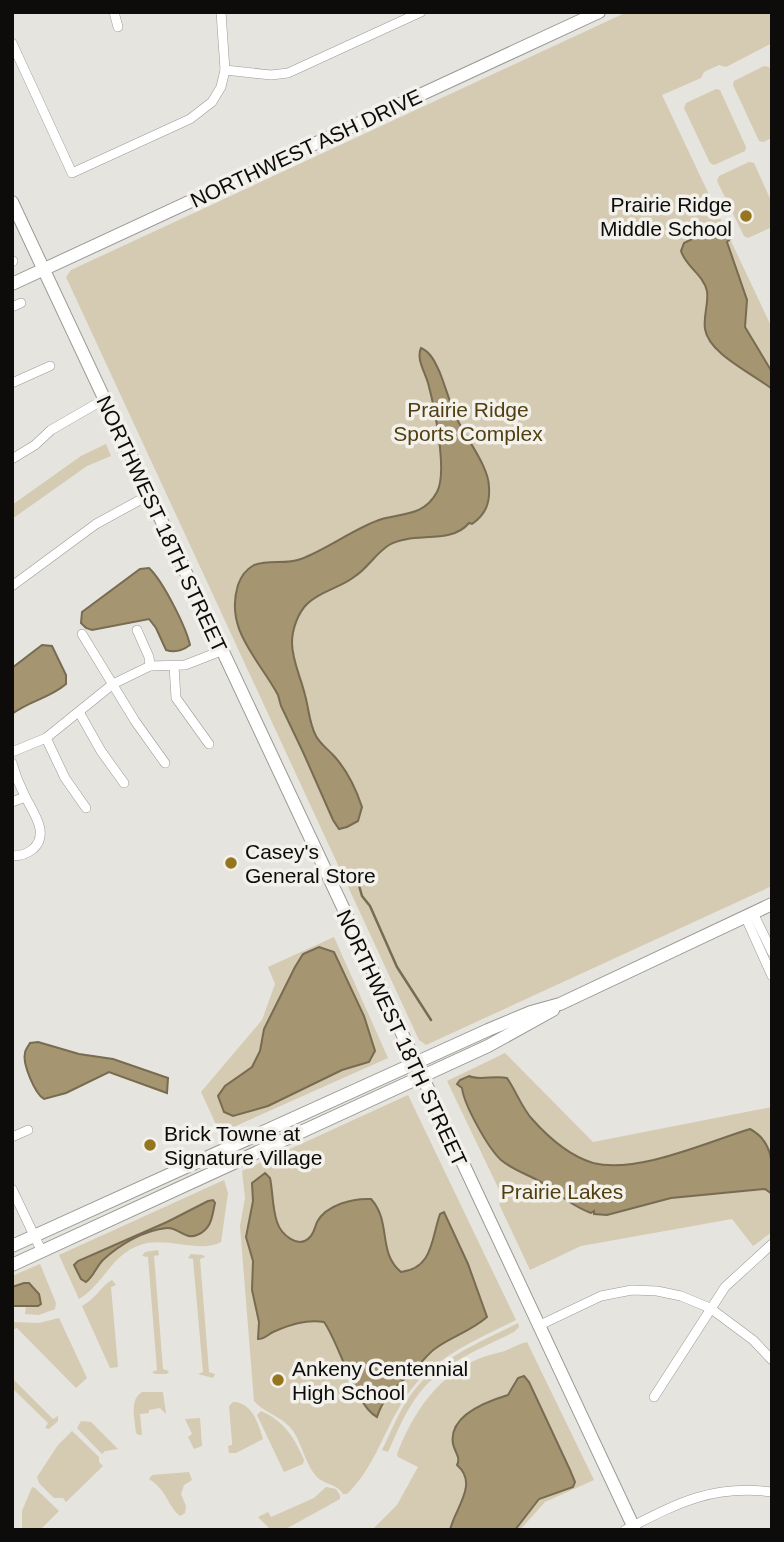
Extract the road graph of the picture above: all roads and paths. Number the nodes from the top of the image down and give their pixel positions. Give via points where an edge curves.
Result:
1 (114, 12) edge
2 (221, 12) edge
3 (421, 12) edge
4 (599, 12) edge
5 (118, 27) dead end
6 (12, 43) edge
7 (225, 70) junction
8 (12, 202) edge
9 (43, 270) junction
10 (12, 284) edge
11 (50, 366) dead end
12 (12, 383) edge
13 (103, 400) junction
14 (12, 459) edge
15 (149, 495) junction
16 (12, 586) edge
17 (137, 630) dead end
18 (82, 634) dead end
19 (222, 651) junction
20 (150, 666) junction
21 (174, 666) junction
22 (113, 684) junction
23 (79, 712) junction
24 (46, 738) junction
25 (209, 744) dead end
26 (12, 752) edge
27 (12, 763) edge
28 (165, 763) dead end
29 (124, 783) dead end
30 (25, 797) junction
31 (12, 802) edge
32 (86, 808) dead end
33 (12, 856) edge
34 (772, 904) edge
35 (749, 915) junction
36 (772, 952) edge
37 (772, 976) edge
38 (560, 1004) junction
39 (414, 1064) junction
40 (421, 1077) junction
41 (28, 1130) dead end
42 (12, 1137) edge
43 (12, 1189) edge
44 (34, 1237) junction
45 (772, 1244) edge
46 (12, 1246) edge
47 (42, 1252) junction
48 (12, 1265) edge
49 (710, 1308) junction
50 (538, 1325) junction
51 (772, 1360) edge
52 (654, 1397) dead end
53 (772, 1492) edge
54 (631, 1528) edge

1 - 5 street
2 - 7 street
3 - 7 street via 288,73
4 - 9 main road, NORTHWEST ASH DRIVE
6 - 7 street via 72,173 199,114 215,98
8 - 9 main road, NORTHWEST 18TH STREET
9 - 10 main road, NORTHWEST ASH DRIVE
9 - 13 main road, NORTHWEST 18TH STREET
11 - 12 street
13 - 14 street
13 - 15 main road, NORTHWEST 18TH STREET
15 - 16 street via 96,524
15 - 19 main road, NORTHWEST 18TH STREET
17 - 20 street
18 - 22 street
19 - 21 street
19 - 39 main road, NORTHWEST 18TH STREET
20 - 21 street
20 - 22 street
21 - 25 street via 176,698
22 - 23 street
22 - 28 street
23 - 24 street
23 - 29 street
24 - 26 street
24 - 32 street
27 - 30 street
30 - 31 street
30 - 33 street via 40,834 30,852
34 - 35 main road
35 - 36 street
35 - 37 street
35 - 38 main road
38 - 39 main road via 531,1012
38 - 40 main road via 488,1046
39 - 40 main road, NORTHWEST 18TH STREET
39 - 44 main road
40 - 47 main road
40 - 50 main road, NORTHWEST 18TH STREET
41 - 42 street
43 - 44 street
44 - 46 main road
44 - 47 street
45 - 49 street via 734,1277
47 - 48 main road
49 - 50 street via 671,1293 619,1292
49 - 51 street
49 - 52 street
50 - 54 main road, NORTHWEST 18TH STREET
53 - 54 street via 740,1489 699,1495

